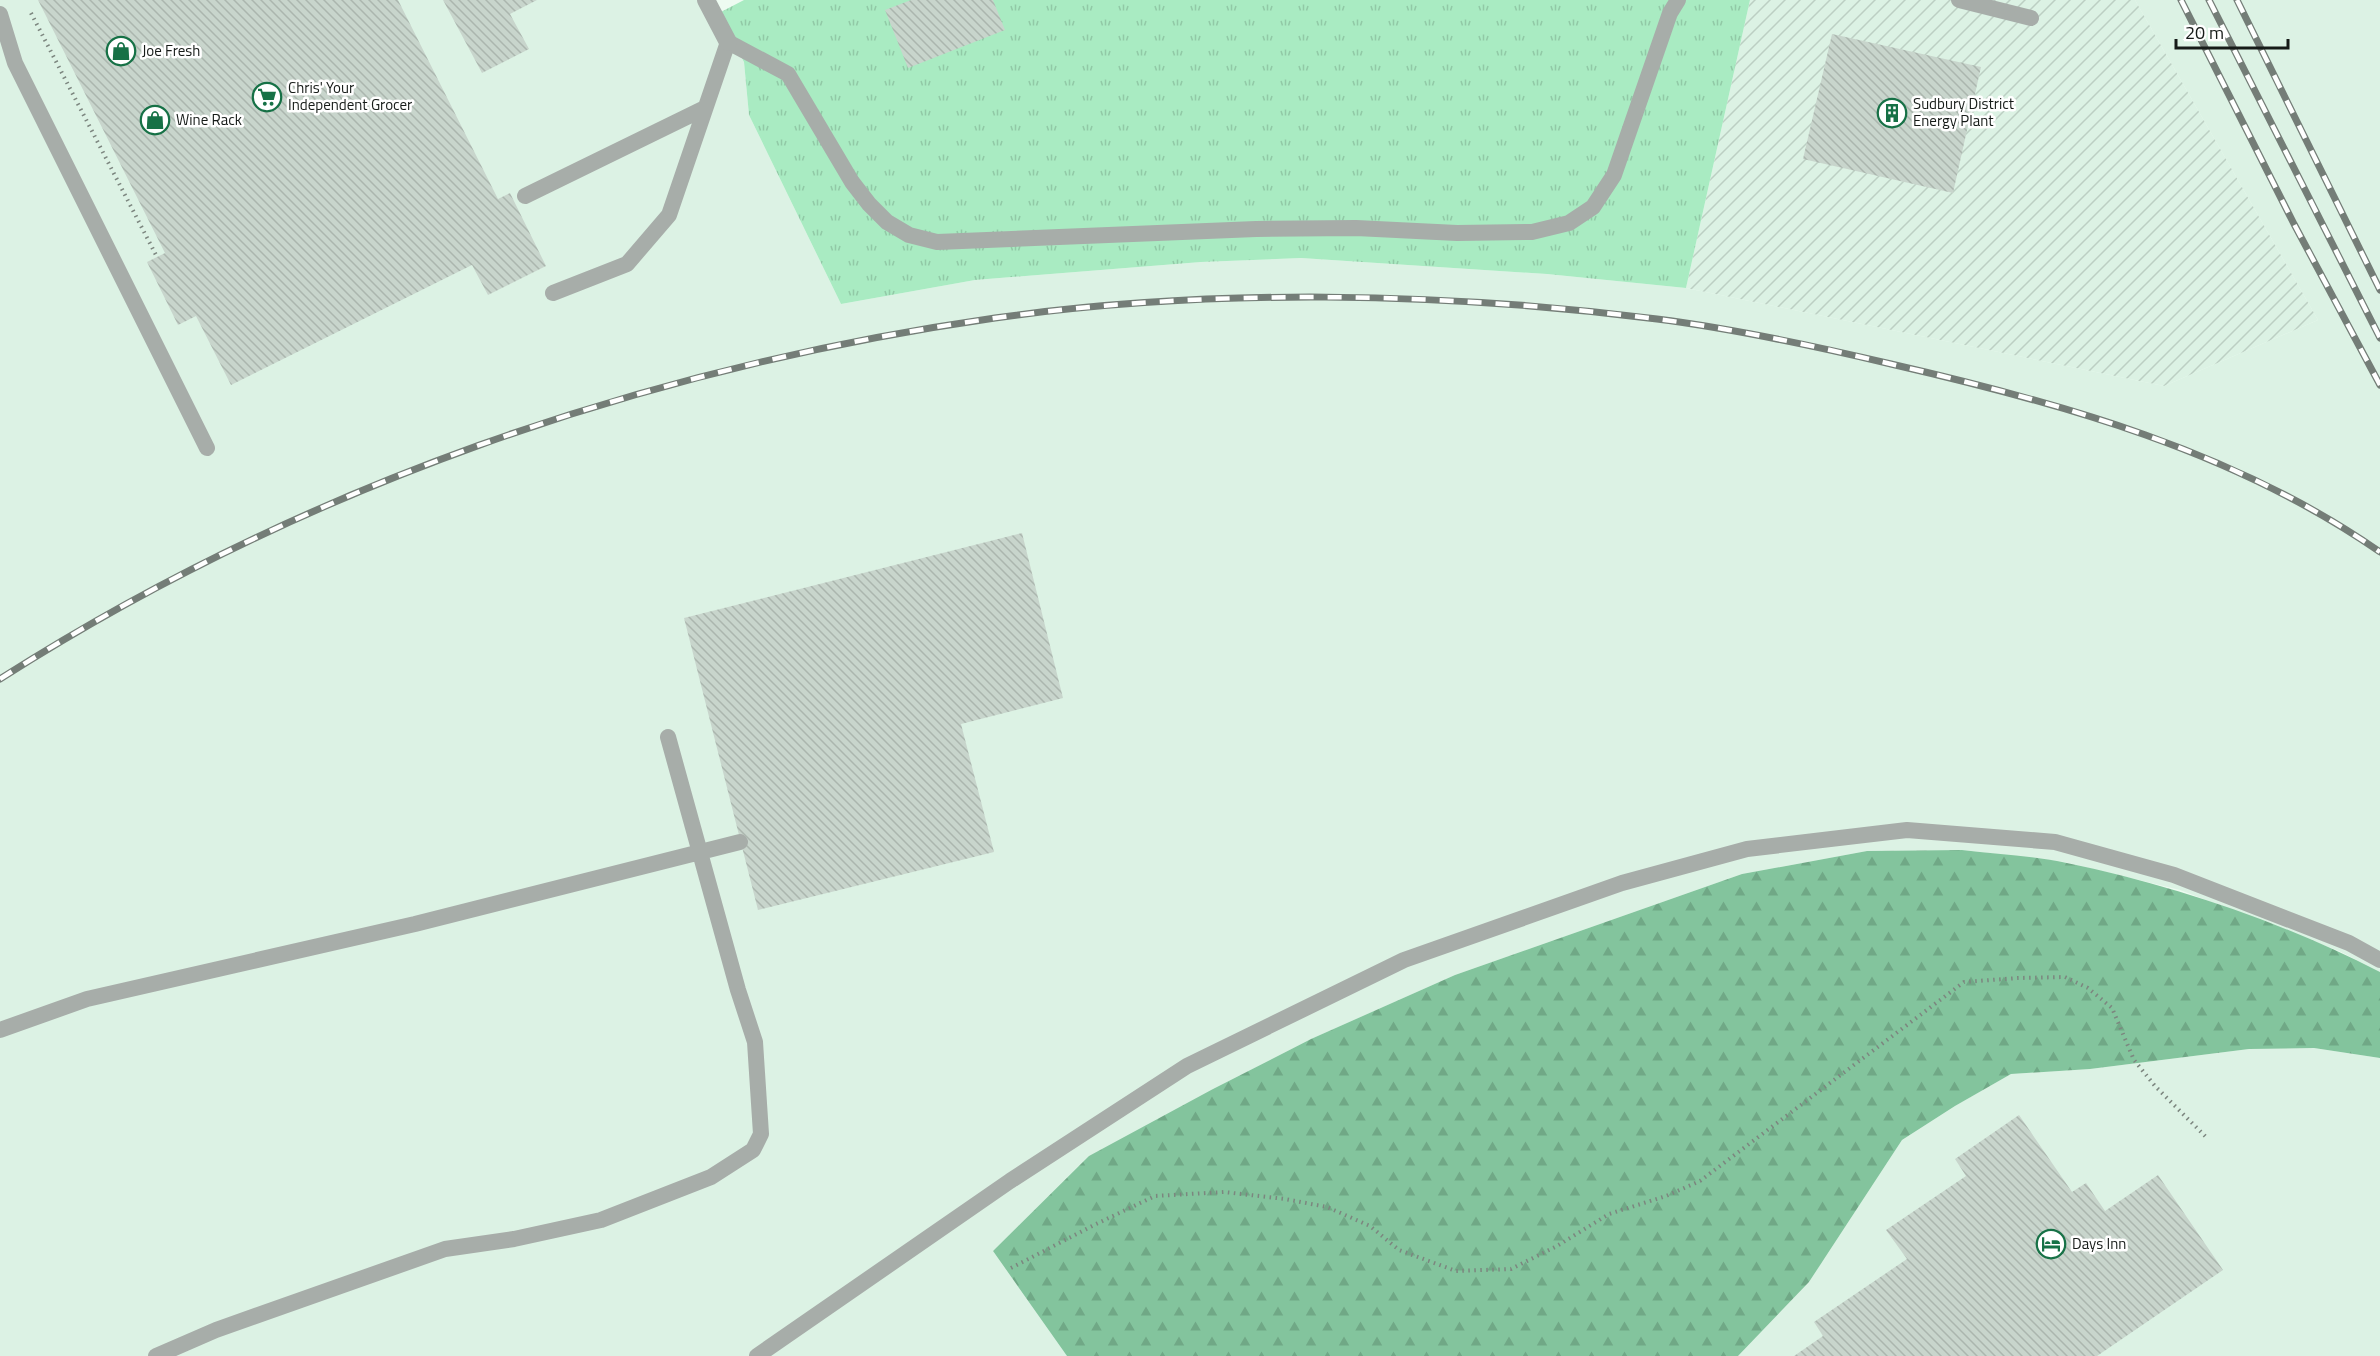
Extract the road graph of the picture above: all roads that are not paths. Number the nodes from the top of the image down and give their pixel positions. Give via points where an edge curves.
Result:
1 (706, 0) edge
2 (1678, 0) edge
3 (1959, 0) edge
4 (0, 14) edge
5 (2031, 18) dead end
6 (728, 42) junction
7 (0, 54) edge
8 (15, 63) junction
9 (705, 108) junction
10 (525, 196) dead end
11 (554, 293) dead end
12 (207, 448) dead end
13 (668, 737) dead end
14 (741, 842) dead end
15 (700, 854) junction
16 (2380, 960) edge
17 (0, 1029) edge
18 (156, 1356) edge
19 (757, 1356) edge

1 - 6 street
2 - 6 lane via 1670,13 1614,175 1593,207 1569,223 1532,232 1256,229 937,242 909,235 887,222 852,182 788,74
3 - 5 lane
4 - 8 lane
6 - 9 lane
7 - 8 lane
8 - 12 lane
9 - 10 lane
9 - 11 lane via 669,215 627,264
13 - 15 lane
14 - 15 lane
15 - 17 lane via 87,999
15 - 18 lane via 755,1042 761,1134 753,1150 711,1178 601,1220 445,1249 216,1330
16 - 19 lane via 2349,943 2174,875 2055,842 1907,830 1747,849 1622,883 1404,960 1187,1066 1010,1181

